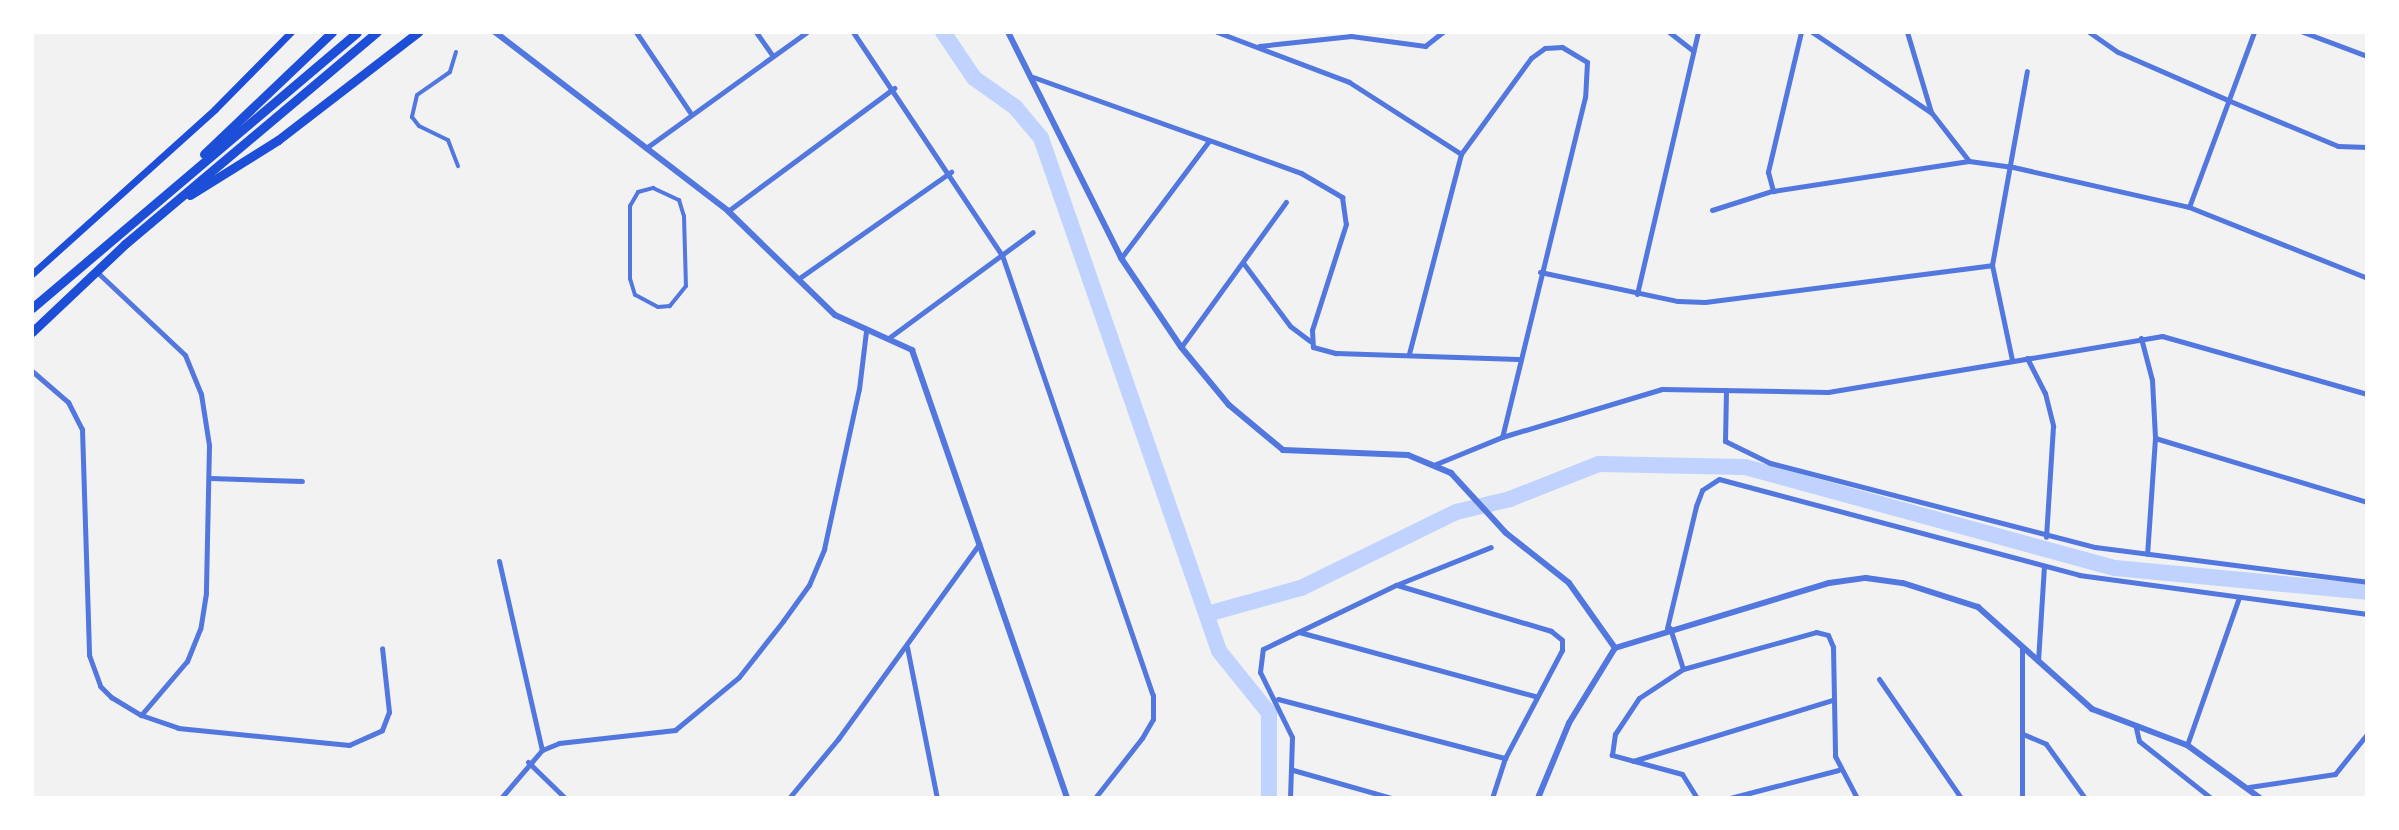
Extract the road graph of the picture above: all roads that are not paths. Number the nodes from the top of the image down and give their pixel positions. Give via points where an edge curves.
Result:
1 (291, 32) edge
2 (332, 32) edge
3 (357, 32) edge
4 (377, 32) edge
5 (418, 32) edge
6 (495, 32) edge
7 (636, 32) edge
8 (756, 32) edge
9 (807, 32) edge
10 (853, 32) edge
11 (1008, 32) edge
12 (1217, 32) edge
13 (1443, 32) edge
14 (1669, 32) edge
15 (1698, 32) edge
16 (1801, 32) edge
17 (1812, 32) edge
18 (1907, 32) edge
19 (2089, 32) edge
20 (2254, 32) edge
21 (2303, 32) edge
22 (1352, 34) edge
23 (1256, 47) junction
24 (1693, 51) junction
25 (456, 52) dead end
26 (772, 55) junction
27 (2367, 56) edge
28 (2027, 71) dead end
29 (1033, 77) junction
30 (895, 88) junction
31 (2230, 101) junction
32 (1931, 112) junction
33 (691, 114) junction
34 (1209, 141) junction
35 (2367, 147) edge
36 (645, 149) junction
37 (1461, 154) junction
38 (1969, 161) junction
39 (458, 166) dead end
40 (2013, 167) junction
41 (951, 171) junction
42 (1776, 192) junction
43 (158, 200) junction
44 (1286, 202) dead end
45 (2189, 207) junction
46 (1712, 210) dead end
47 (728, 211) junction
48 (163, 212) junction
49 (1033, 232) dead end
50 (1002, 255) junction
51 (1121, 258) junction
52 (1244, 264) junction
53 (1992, 265) junction
54 (97, 271) junction
55 (1540, 272) junction
56 (32, 274) edge
57 (2367, 278) edge
58 (630, 279) joint
59 (798, 279) junction
60 (1637, 294) junction
61 (32, 308) edge
62 (866, 331) junction
63 (32, 332) edge
64 (890, 337) junction
65 (2141, 338) junction
66 (1311, 342) junction
67 (1181, 347) junction
68 (1409, 354) junction
69 (2027, 358) junction
70 (1518, 359) junction
71 (2012, 360) junction
72 (32, 371) edge
73 (1726, 390) junction
74 (2367, 394) edge
75 (1502, 437) junction
76 (2155, 438) junction
77 (1436, 464) junction
78 (210, 478) junction
79 (302, 481) dead end
80 (2367, 502) edge
81 (2046, 537) junction
82 (980, 544) junction
83 (1491, 547) dead end
84 (2147, 554) junction
85 (499, 561) dead end
86 (2044, 566) junction
87 (2367, 582) edge
88 (1396, 585) junction
89 (2239, 597) junction
90 (2367, 614) edge
91 (1668, 628) junction
92 (1298, 632) junction
93 (2022, 646) junction
94 (907, 647) junction
95 (382, 648) dead end
96 (1615, 648) junction
97 (2038, 661) junction
98 (1683, 669) junction
99 (1879, 679) dead end
100 (1535, 696) junction
101 (1277, 699) junction
102 (1832, 700) junction
103 (141, 715) junction
104 (2136, 728) junction
105 (2023, 734) junction
106 (2367, 734) edge
107 (2187, 745) junction
108 (542, 750) junction
109 (1505, 758) junction
110 (1632, 761) junction
111 (528, 762) junction
112 (1293, 770) junction
113 (1838, 770) junction
114 (2249, 787) junction
115 (501, 798) edge
116 (565, 798) edge
117 (789, 798) edge
118 (937, 798) edge
119 (1067, 798) edge
120 (1095, 798) edge
121 (1290, 798) edge
122 (1391, 798) edge
123 (1492, 798) edge
124 (1538, 798) edge
125 (1697, 798) edge
126 (1730, 798) edge
127 (1857, 798) edge
128 (1961, 798) edge
129 (2022, 798) edge
130 (2085, 798) edge
131 (2211, 798) edge
132 (2260, 798) edge

1 - 56 main road via 215,109
2 - 43 highway
3 - 43 highway
4 - 48 highway
5 - 48 highway via 278,140
6 - 36 street
7 - 33 street
8 - 26 street
9 - 26 street
10 - 30 street
11 - 29 street
12 - 23 street
13 - 22 street via 1425,46
14 - 24 street
15 - 24 street
16 - 42 street via 1768,172
17 - 32 street
18 - 32 street
19 - 31 street via 2145,65
20 - 31 street
21 - 27 street
22 - 23 street
23 - 37 street via 1349,82
24 - 60 street
25 - 39 street via 450,72 417,95 412,117 448,140
26 - 33 street
28 - 40 street
29 - 34 street
29 - 51 street
30 - 41 street
30 - 47 street
31 - 35 street via 2338,146
31 - 45 street
32 - 38 street
33 - 36 street
34 - 51 street
34 - 66 street via 1301,173 1342,197 1346,224
36 - 47 street
37 - 55 street via 1531,58 1545,48 1562,47 1587,62 1585,97
37 - 68 street
38 - 40 street
38 - 42 street
40 - 45 street
40 - 53 street
41 - 50 street
41 - 59 street
42 - 46 street
43 - 61 highway
44 - 52 street
45 - 57 street
47 - 59 street
48 - 54 highway
49 - 50 street
50 - 64 street
50 - 120 street via 1153,695 1153,719
51 - 67 street
52 - 66 street via 1290,326
52 - 67 street
53 - 60 street via 1732,301
53 - 71 street
54 - 63 highway
54 - 78 street via 176,343 194,370 205,416
55 - 60 street
55 - 70 street
58 - 58 street via 630,206 638,192 668,191 679,200 684,216 686,286 670,306 658,307 635,295
59 - 62 street via 835,315
62 - 64 street
62 - 108 street via 859,389 824,549 809,585 783,621 739,677 675,730 559,743
64 - 82 street via 919,360
65 - 69 street
65 - 74 street via 2175,337
65 - 76 street via 2152,380
66 - 68 street via 1336,353
67 - 77 street via 1229,405 1283,450 1408,455
68 - 70 street
69 - 71 street
69 - 81 street via 2045,393 2053,426
70 - 75 street
71 - 73 street via 1828,392
72 - 103 street via 68,402 82,429 93,673 111,697
73 - 75 street via 1662,389
73 - 81 street via 1723,435 1733,450
75 - 77 street
76 - 80 street
76 - 84 street
77 - 96 street via 1569,583
78 - 79 street
78 - 103 street via 200,629 187,661
81 - 84 street
82 - 94 street
82 - 119 street
83 - 88 street
84 - 87 street
85 - 108 street
86 - 89 street via 2134,585
86 - 91 street via 1719,479 1702,490 1696,506
86 - 97 street
88 - 92 street
88 - 100 street via 1559,635 1562,650
89 - 90 street
89 - 107 street
91 - 93 street via 1829,583 1866,578 1903,583 1978,607
91 - 96 street
91 - 98 street
92 - 100 street
92 - 101 street via 1263,649 1258,658
93 - 97 street
93 - 105 street
94 - 117 street
94 - 118 street
95 - 103 street via 389,712 382,730 368,740 349,745 236,735 178,728
96 - 124 street via 1569,723
97 - 104 street via 2092,709
98 - 102 street via 1822,632 1833,647
98 - 110 street via 1639,698 1615,734 1612,755
99 - 128 street
100 - 109 street
101 - 109 street
101 - 112 street via 1292,737
102 - 110 street
102 - 113 street
104 - 107 street
104 - 131 street via 2139,741
105 - 129 street
105 - 130 street via 2046,744
106 - 114 street via 2335,774
107 - 114 street
108 - 111 street
109 - 123 street
110 - 125 street via 1682,774
111 - 115 street
111 - 116 street
112 - 121 street
112 - 122 street
113 - 126 street
113 - 127 street
114 - 132 street

